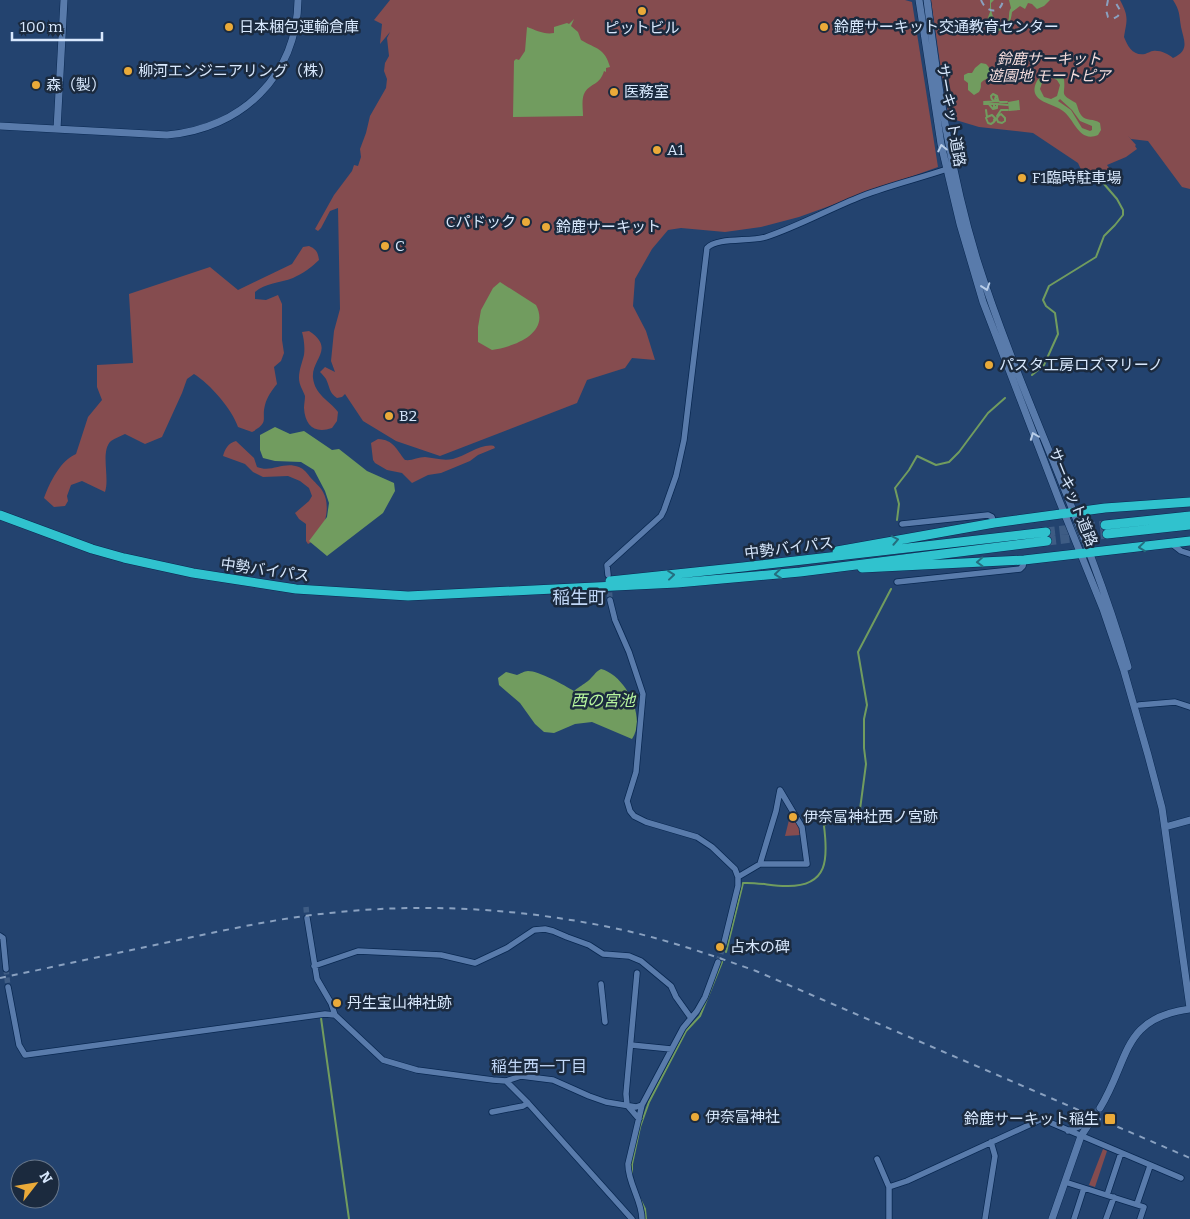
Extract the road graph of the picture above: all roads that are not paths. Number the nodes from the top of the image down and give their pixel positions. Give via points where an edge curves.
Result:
1 (64, 0) edge
2 (298, 0) edge
3 (919, 0) edge
4 (927, 0) edge
5 (0, 126) edge
6 (57, 129) junction
7 (954, 167) junction
8 (946, 169) junction
9 (1189, 501) edge
10 (1069, 513) junction
11 (0, 515) edge
12 (1190, 516) edge
13 (994, 523) junction
14 (902, 524) dead end
15 (1190, 525) edge
16 (1190, 541) edge
17 (1172, 544) junction
18 (1085, 553) junction
19 (1190, 554) edge
20 (1024, 560) junction
21 (743, 567) junction
22 (826, 568) junction
23 (608, 574) dead end
24 (897, 582) dead end
25 (536, 590) junction
26 (610, 600) tunnel mouth
27 (1138, 704) junction
28 (1190, 707) edge
29 (1162, 808) junction
30 (1190, 820) edge
31 (1165, 827) junction
32 (760, 864) junction
33 (738, 877) junction
34 (307, 918) tunnel mouth
35 (0, 936) edge
36 (723, 947) tunnel mouth
37 (718, 962) tunnel mouth
38 (314, 966) junction
39 (6, 969) tunnel mouth
40 (638, 973) dead end
41 (601, 984) dead end
42 (8, 987) tunnel mouth
43 (1190, 1008) edge
44 (335, 1015) junction
45 (691, 1018) junction
46 (605, 1022) dead end
47 (631, 1045) junction
48 (671, 1049) junction
49 (506, 1081) junction
50 (528, 1103) junction
51 (627, 1105) junction
52 (642, 1105) junction
53 (1100, 1108) tunnel mouth
54 (492, 1112) dead end
55 (638, 1119) junction
56 (1090, 1122) joint
57 (1068, 1131) junction
58 (1080, 1136) junction
59 (991, 1142) junction
60 (1121, 1153) junction
61 (877, 1160) dead end
62 (1150, 1166) junction
63 (1181, 1178) dead end
64 (1065, 1182) junction
65 (889, 1187) junction
66 (1084, 1188) junction
67 (1107, 1195) junction
68 (1114, 1197) junction
69 (1137, 1204) junction
70 (632, 1219) edge
71 (642, 1219) edge
72 (889, 1219) edge
73 (985, 1219) edge
74 (1052, 1219) edge
75 (1074, 1219) edge
76 (1106, 1219) edge
77 (1140, 1219) edge

1 - 6 street
2 - 6 street via 294,35 280,68 254,100 225,120 167,135
8 -> 3 street, サーキット道路
4 - 7 street, サーキット道路 via 940,100
5 - 6 street
7 - 8 street
7 -> 10 street, サーキット道路 via 986,288
10 -> 8 street, サーキット道路 via 983,302
8 - 23 street via 860,197 783,231 754,240 716,242 707,248 688,413 676,476 661,516 608,565
9 - 10 highway
10 - 13 highway
10 - 18 street
11 - 25 highway, 中勢バイパス via 124,558 296,589 408,596
12 - 15 highway via 1106,529
13 - 14 street via 988,515
21 -> 13 highway
16 - 17 highway
17 -> 18 highway
17 - 19 street
18 - 20 highway
18 - 27 street via 1112,616
18 - 29 street, サーキット道路 via 1124,671
20 -> 22 highway
20 - 24 street via 1020,568
21 - 22 highway, 中勢バイパス via 1047,537
25 -> 21 highway, 中勢バイパス
22 -> 25 highway, 中勢バイパス via 677,583
26 - 33 street via 644,694 636,772 627,801 630,811 646,822 706,842 735,869
27 - 28 street via 1175,702
27 - 29 street
29 - 31 street, サーキット道路
30 - 31 street
31 - 43 street, サーキット道路
32 - 32 street via 776,811 780,790 802,827 807,864
32 - 33 street
33 - 36 street via 736,900
34 - 38 street
35 - 39 street via 3,938
37 - 45 street via 705,997
38 - 44 street
38 - 45 street via 358,950 441,955 475,964 508,948 534,930 545,929 589,945 603,954 629,956 641,961 671,986
40 - 47 street
41 - 46 street
42 - 44 street via 19,1045 25,1055
43 - 53 street via 1159,1016 1141,1028
44 - 49 street via 383,1060 392,1064 448,1075
45 - 48 street
47 - 48 street
47 - 51 street
48 - 52 street
49 - 50 street
49 - 51 street via 522,1076 553,1080 606,1102
50 - 54 street
50 - 70 street
51 - 52 street
51 - 55 street
52 - 55 street
55 - 71 street via 628,1174
56 - 57 street
56 - 58 street
57 - 58 street
57 - 59 street via 1042,1119
58 - 60 street
58 - 64 street
59 - 65 street
59 - 73 street via 995,1156
60 - 62 street
60 - 67 street
61 - 65 street
62 - 63 street
62 - 69 street
64 - 66 street
64 - 74 street
65 - 72 street
66 - 67 street
66 - 75 street
67 - 68 street
68 - 69 street
68 - 76 street
69 - 77 street via 1144,1207

